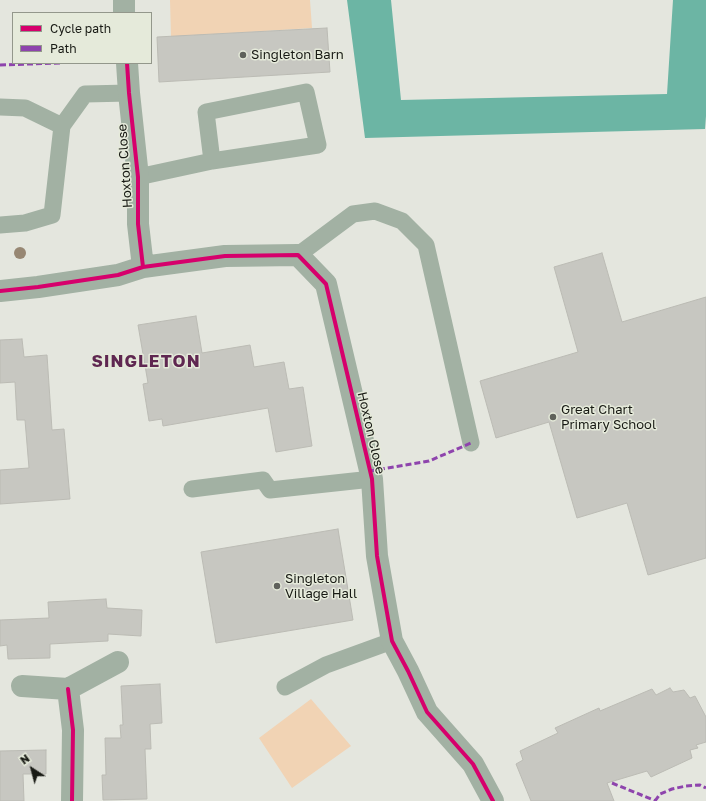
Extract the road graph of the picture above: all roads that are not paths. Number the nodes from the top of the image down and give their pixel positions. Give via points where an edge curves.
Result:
1 (124, 0) edge
2 (124, 12) edge
3 (127, 64) edge
4 (129, 93) junction
5 (0, 107) edge
6 (62, 126) junction
7 (212, 161) junction
8 (138, 177) junction
9 (0, 225) edge
10 (298, 255) junction
11 (143, 267) junction
12 (0, 292) edge
13 (471, 443) dead end
14 (372, 479) junction
15 (192, 489) dead end
16 (392, 641) junction
17 (118, 662) dead end
18 (22, 686) dead end
19 (285, 687) dead end
20 (68, 690) junction
21 (72, 801) edge
22 (493, 801) edge

1 - 2 street
3 - 4 street, Hoxton Close
4 - 6 lane via 85,94
4 - 8 street, Hoxton Close
5 - 6 lane via 25,108
6 - 9 lane via 52,215 25,223
7 - 7 lane via 206,112 306,92 318,145
7 - 8 lane
8 - 11 street, Hoxton Close via 138,224
10 - 11 street via 225,256
10 - 13 lane via 353,214 375,211 402,221 426,245
10 - 14 street, Hoxton Close via 326,284
11 - 12 street via 118,275
14 - 15 lane via 270,490 263,480
14 - 16 street, Hoxton Close via 377,556
16 - 19 lane via 326,665
16 - 22 street, Hoxton Close via 427,712 473,764
17 - 20 street
18 - 20 street
20 - 21 street via 73,730

